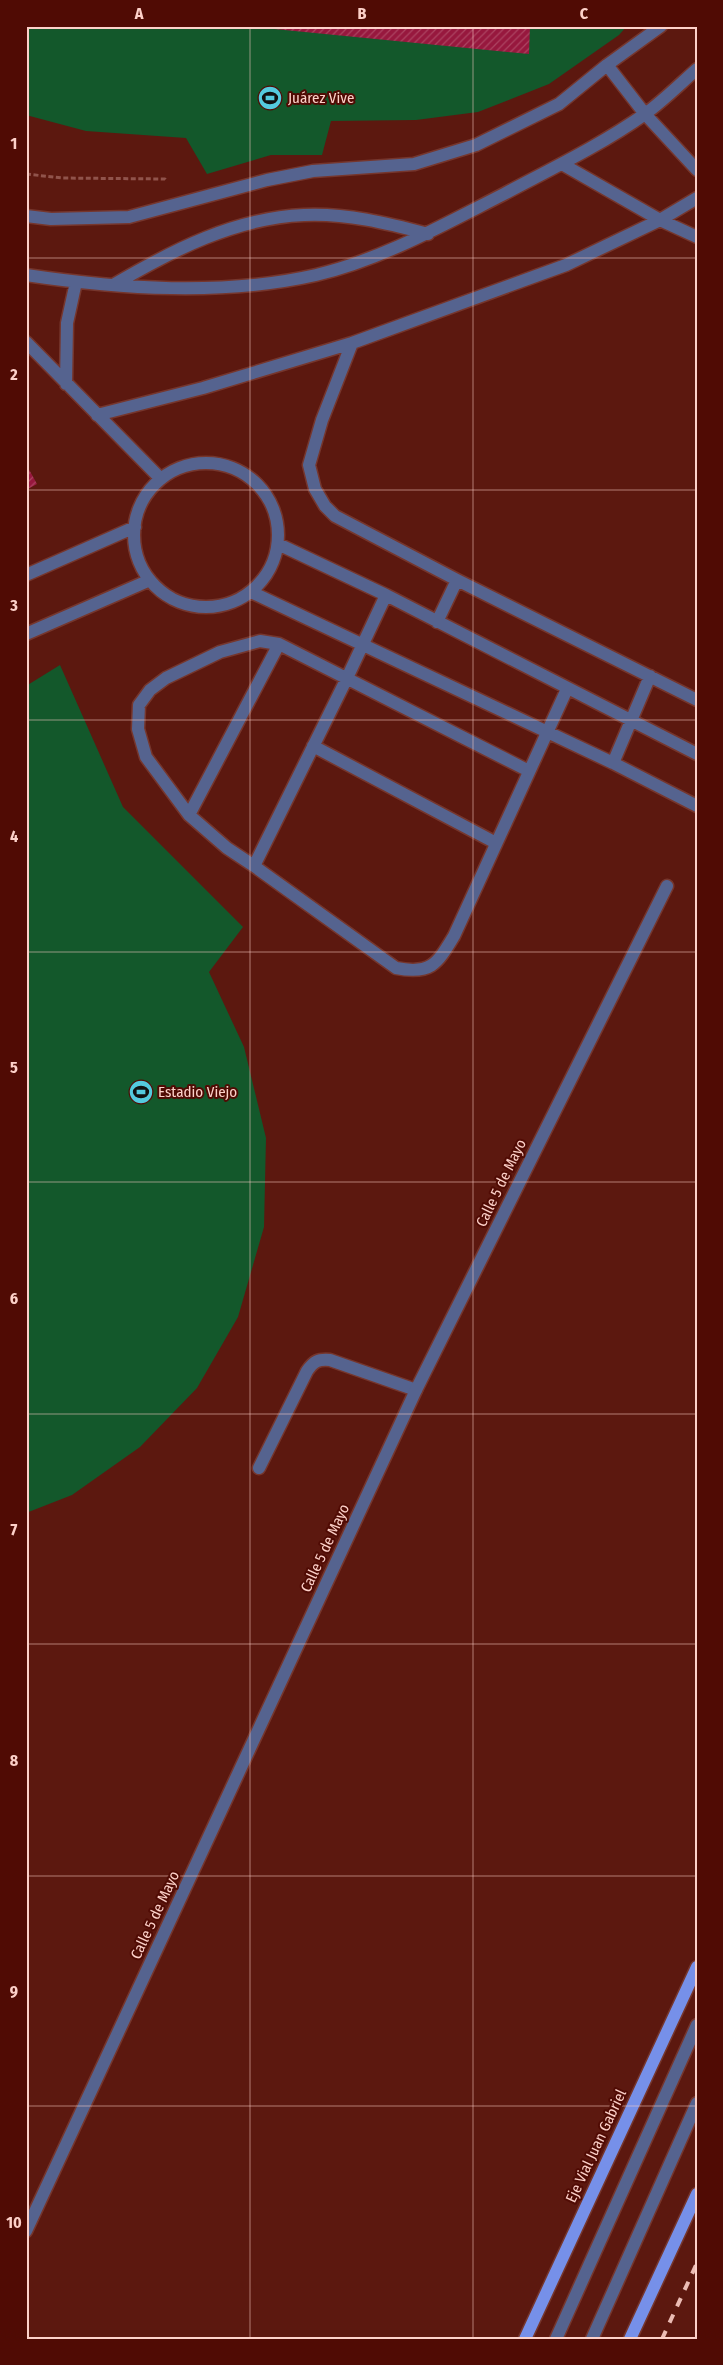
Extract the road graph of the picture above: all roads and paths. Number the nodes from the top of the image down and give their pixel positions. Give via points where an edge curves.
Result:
1 (661, 26) edge
2 (607, 65) junction
3 (697, 69) edge
4 (645, 114) junction
5 (562, 164) junction
6 (697, 170) edge
7 (26, 174) edge
8 (697, 198) edge
9 (193, 200) junction
10 (26, 216) edge
11 (660, 220) junction
12 (428, 234) junction
13 (697, 237) edge
14 (26, 275) edge
15 (76, 282) junction
16 (115, 284) junction
17 (26, 342) edge
18 (352, 343) junction
19 (66, 384) junction
20 (96, 415) junction
21 (161, 479) junction
22 (134, 527) junction
23 (278, 544) junction
24 (26, 576) edge
25 (150, 580) junction
26 (457, 580) junction
27 (251, 592) junction
28 (386, 595) junction
29 (437, 622) junction
30 (26, 634) edge
31 (279, 644) junction
32 (362, 644) junction
33 (650, 676) junction
34 (347, 678) junction
35 (567, 689) junction
36 (697, 700) edge
37 (631, 721) junction
38 (546, 732) junction
39 (314, 746) junction
40 (697, 754) edge
41 (613, 763) junction
42 (529, 771) junction
43 (697, 806) edge
44 (189, 815) junction
45 (496, 843) junction
46 (254, 866) junction
47 (667, 886) dead end
48 (416, 1390) junction
49 (259, 1468) dead end
50 (697, 1967) edge
51 (697, 2025) edge
52 (697, 2103) edge
53 (697, 2194) edge
54 (26, 2231) edge
55 (525, 2339) edge
56 (556, 2339) edge
57 (592, 2339) edge
58 (630, 2339) edge

1 - 2 street
2 - 4 street
2 - 9 street via 559,104 476,146 414,164 313,171
3 - 4 street
4 - 5 street
4 - 6 street
5 - 11 street
5 - 12 street
7 - 9 path via 62,178 165,179
8 - 11 street
9 - 10 street via 129,217 51,219
11 - 13 street
11 - 18 street via 566,265
12 - 16 street via 317,274 268,282 220,287
12 - 16 street via 355,217 304,214 263,220 188,244
14 - 15 street
15 - 16 street
15 - 19 street via 68,324
17 - 19 street
18 - 20 street via 203,388
18 - 26 street via 322,420 309,465 316,488 325,506 335,516
19 - 20 street
20 - 21 street
21 - 22 street via 148,492
21 - 23 street via 177,469 195,464 214,464 240,473 262,491 272,507
22 - 24 street
22 - 25 street via 140,564
23 - 27 street via 264,578
23 - 28 street
25 - 27 street via 172,598 198,607 217,607
25 - 30 street
26 - 29 street
26 - 33 street
27 - 32 street
28 - 29 street
28 - 32 street
29 - 35 street
31 - 34 street
31 - 44 street
31 - 44 street via 260,641 220,652 166,678 150,690 139,705 138,729 146,757
32 - 34 street
32 - 38 street
33 - 36 street
33 - 37 street
34 - 39 street
34 - 42 street
35 - 37 street
35 - 38 street
37 - 40 street
37 - 41 street
38 - 41 street
38 - 42 street
39 - 45 street
39 - 46 street
41 - 43 street
42 - 45 street
44 - 46 street via 227,848
45 - 46 street via 454,936 438,962 426,970 396,968
47 - 48 street, Calle 5 de Mayo
48 - 49 street via 320,1359 306,1370
48 - 54 street, Calle 5 de Mayo
50 - 55 main road, Eje Vial Juan Gabriel
51 - 56 street
52 - 57 street
53 - 58 main road

